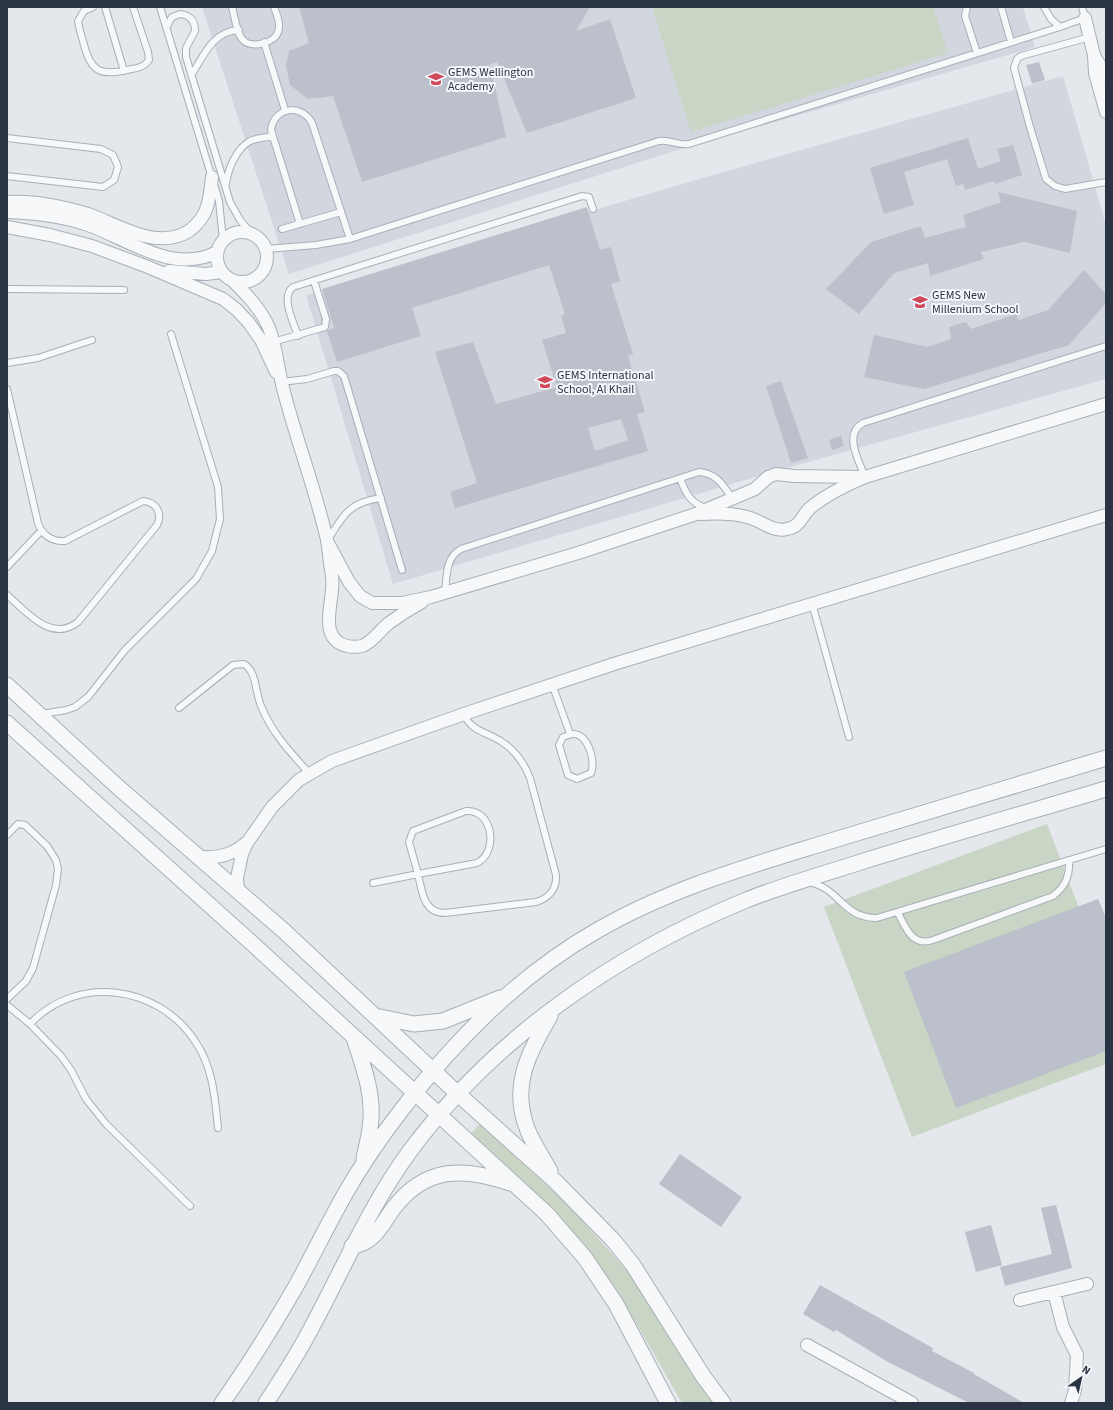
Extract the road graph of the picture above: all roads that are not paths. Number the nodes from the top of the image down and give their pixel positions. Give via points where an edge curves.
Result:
1 (93, 7) edge
2 (105, 7) edge
3 (133, 7) edge
4 (160, 7) edge
5 (232, 7) edge
6 (274, 7) edge
7 (967, 7) edge
8 (1001, 7) edge
9 (1044, 7) edge
10 (1084, 12) edge
11 (167, 26) junction
12 (1060, 27) junction
13 (238, 30) junction
14 (1090, 37) junction
15 (264, 42) junction
16 (1011, 42) junction
17 (977, 52) junction
18 (1094, 55) junction
19 (124, 71) junction
20 (192, 74) junction
21 (1106, 79) edge
22 (285, 110) junction
23 (1106, 112) edge
24 (272, 136) junction
25 (7, 138) edge
26 (7, 176) edge
27 (212, 177) junction
28 (1106, 182) edge
29 (225, 186) junction
30 (7, 202) edge
31 (594, 209) dead end
32 (7, 212) edge
33 (341, 212) junction
34 (300, 224) junction
35 (8, 229) edge
36 (282, 230) dead end
37 (252, 234) junction
38 (350, 239) junction
39 (223, 240) junction
40 (266, 249) junction
41 (217, 252) junction
42 (148, 267) junction
43 (221, 272) junction
44 (232, 280) junction
45 (314, 280) junction
46 (7, 289) edge
47 (124, 290) dead end
48 (171, 334) dead end
49 (298, 336) junction
50 (92, 340) dead end
51 (273, 342) junction
52 (1106, 346) edge
53 (7, 363) edge
54 (281, 382) junction
55 (7, 388) edge
56 (1106, 404) edge
57 (865, 477) junction
58 (680, 478) junction
59 (381, 498) junction
60 (732, 498) junction
61 (707, 509) junction
62 (696, 514) junction
63 (1106, 514) edge
64 (41, 531) junction
65 (327, 541) junction
66 (7, 567) edge
67 (402, 570) dead end
68 (446, 593) junction
69 (7, 595) edge
70 (431, 597) junction
71 (812, 603) junction
72 (552, 684) junction
73 (7, 686) edge
74 (179, 708) dead end
75 (38, 714) junction
76 (464, 714) junction
77 (7, 723) edge
78 (570, 734) junction
79 (849, 737) dead end
80 (1106, 758) edge
81 (309, 773) junction
82 (1106, 789) edge
83 (7, 835) edge
84 (247, 843) junction
85 (1106, 848) edge
86 (200, 857) junction
87 (1069, 860) junction
88 (418, 874) junction
89 (804, 881) junction
90 (373, 883) dead end
91 (238, 890) junction
92 (898, 913) junction
93 (510, 993) junction
94 (7, 999) edge
95 (7, 1005) edge
96 (554, 1009) junction
97 (374, 1016) junction
98 (30, 1024) junction
99 (354, 1038) junction
100 (434, 1071) junction
101 (414, 1094) junction
102 (458, 1094) junction
103 (438, 1116) junction
104 (218, 1128) dead end
105 (361, 1168) junction
106 (555, 1181) junction
107 (517, 1186) junction
108 (190, 1206) dead end
109 (352, 1246) junction
110 (1087, 1284) dead end
111 (1054, 1292) junction
112 (1020, 1300) dead end
113 (807, 1345) dead end
114 (222, 1403) edge
115 (266, 1403) edge
116 (668, 1403) edge
117 (723, 1403) edge
118 (912, 1403) edge
119 (1071, 1403) edge

1 - 19 lane via 84,10 78,21 90,62 104,73
2 - 19 lane
3 - 19 lane via 149,56 144,66
4 - 11 lane
5 - 13 lane
6 - 15 lane via 279,24 278,33 272,40
7 - 17 lane via 965,16
8 - 16 lane
9 - 12 lane via 1051,19
10 - 12 lane
10 - 14 street
11 - 20 lane via 172,17 180,14 190,17 193,21 195,31 185,52
11 - 27 lane
12 - 16 lane
13 - 15 lane via 246,43
13 - 20 lane via 228,31 214,40
14 - 18 street
14 - 28 lane via 1021,56 1014,68 1046,179 1055,186 1065,189
15 - 22 lane
16 - 17 lane
17 - 38 lane via 689,144 659,141
18 - 21 street
18 - 23 street via 1094,68
20 - 29 lane
22 - 24 lane via 275,118
22 - 33 lane via 298,110 309,117
24 - 29 lane via 251,141 243,148 231,166
24 - 34 lane
25 - 26 lane via 101,150 113,155 118,167 114,180 103,187
27 - 30 street via 208,203 201,219 182,235 170,238 157,239 145,236 52,204
27 - 39 lane via 222,214
29 - 37 lane via 234,212
31 - 45 lane via 589,197 582,196
32 - 41 street via 41,214 81,223 169,258 193,260
33 - 34 lane
33 - 38 lane
34 - 36 lane
35 - 42 street via 70,239
37 - 39 street via 236,232
37 - 40 street via 258,237
38 - 40 lane
39 - 41 street
40 - 44 street via 267,264 259,276 246,282
41 - 43 street
42 - 43 street via 194,274
42 - 54 street via 205,290 237,310 250,323 261,340
43 - 44 street
44 - 51 street via 263,317
45 - 49 lane via 293,287 288,292 287,300
45 - 49 lane via 327,322 323,329
46 - 47 lane
48 - 75 lane via 218,487 220,520 212,551 196,580 125,650 88,697 75,707
49 - 51 lane
50 - 53 lane via 38,358
51 - 54 street
52 - 57 lane via 863,423 855,429 852,439
54 - 59 lane via 307,379 334,371 344,376
54 - 65 street
55 - 64 lane
56 - 57 street
57 - 60 street via 776,474 768,477 755,489
57 - 62 street via 830,495 808,510 804,519 796,526 787,529 777,530 754,519 734,514
58 - 60 lane via 699,472 710,474 720,481
58 - 61 lane via 687,496
58 - 68 lane via 461,549 453,555 448,564
59 - 65 lane via 358,503 351,508 344,514
59 - 67 lane
60 - 61 street
61 - 62 street
62 - 68 street
63 - 71 street
64 - 66 lane
64 - 69 lane via 49,538 65,541 143,501 152,503 160,516 157,525 73,626 59,630 46,627
65 - 70 street via 352,586 366,601 387,604
65 - 70 street via 333,587 328,627 332,635 345,645 362,646 397,617
68 - 70 street
71 - 72 street
71 - 79 lane
72 - 76 street
72 - 78 lane
73 - 75 street
74 - 81 lane via 233,665 244,664 252,671 260,703 272,729
75 - 86 street
76 - 81 street via 332,761
76 - 88 lane via 470,725 511,749 526,767 556,875 555,888 547,897 536,902 439,913 426,905
77 - 99 street
78 - 78 lane via 579,734 584,738 592,764 591,773 580,779 568,774 559,746 561,739
80 - 93 street via 749,866 683,889 598,930 543,965
81 - 84 street via 280,797
82 - 89 street via 935,839
83 - 94 lane via 18,824 27,827 52,853 56,860 58,877 33,968 26,981
84 - 86 street via 226,856
84 - 91 street via 238,865
85 - 87 lane
86 - 91 street
87 - 92 lane
87 - 92 lane via 1068,876 1053,896 933,940 922,942 913,938
88 - 88 lane via 409,842 413,831 466,811 477,812 482,816 488,825 490,842 489,852 482,860
88 - 90 lane
89 - 92 lane via 826,887 845,906 861,916 877,918
89 - 96 street via 746,900 660,941 624,960
91 - 97 street
93 - 97 street via 443,1021 414,1024
93 - 100 street
95 - 98 lane
96 - 102 street via 492,1060
96 - 106 street via 527,1058 520,1092 521,1108 529,1132
97 - 100 street
98 - 104 lane via 55,1003 76,995 102,992 133,996 162,1009 186,1028 203,1055 213,1084
98 - 108 lane via 61,1056 95,1112
99 - 101 street
99 - 105 street via 367,1079 372,1111
100 - 101 street
100 - 102 street
101 - 103 street
101 - 105 street
102 - 103 street
102 - 106 street
103 - 107 street
103 - 109 street via 390,1181
105 - 114 street via 266,1337
106 - 117 street via 613,1240 633,1265 703,1376
107 - 109 street via 475,1172 437,1176 412,1189 402,1198 373,1237 364,1244
107 - 116 street via 568,1237 601,1281 616,1304
109 - 115 street via 312,1327
110 - 111 street
111 - 112 street
111 - 119 street via 1063,1327 1077,1355 1076,1390
113 - 118 street

